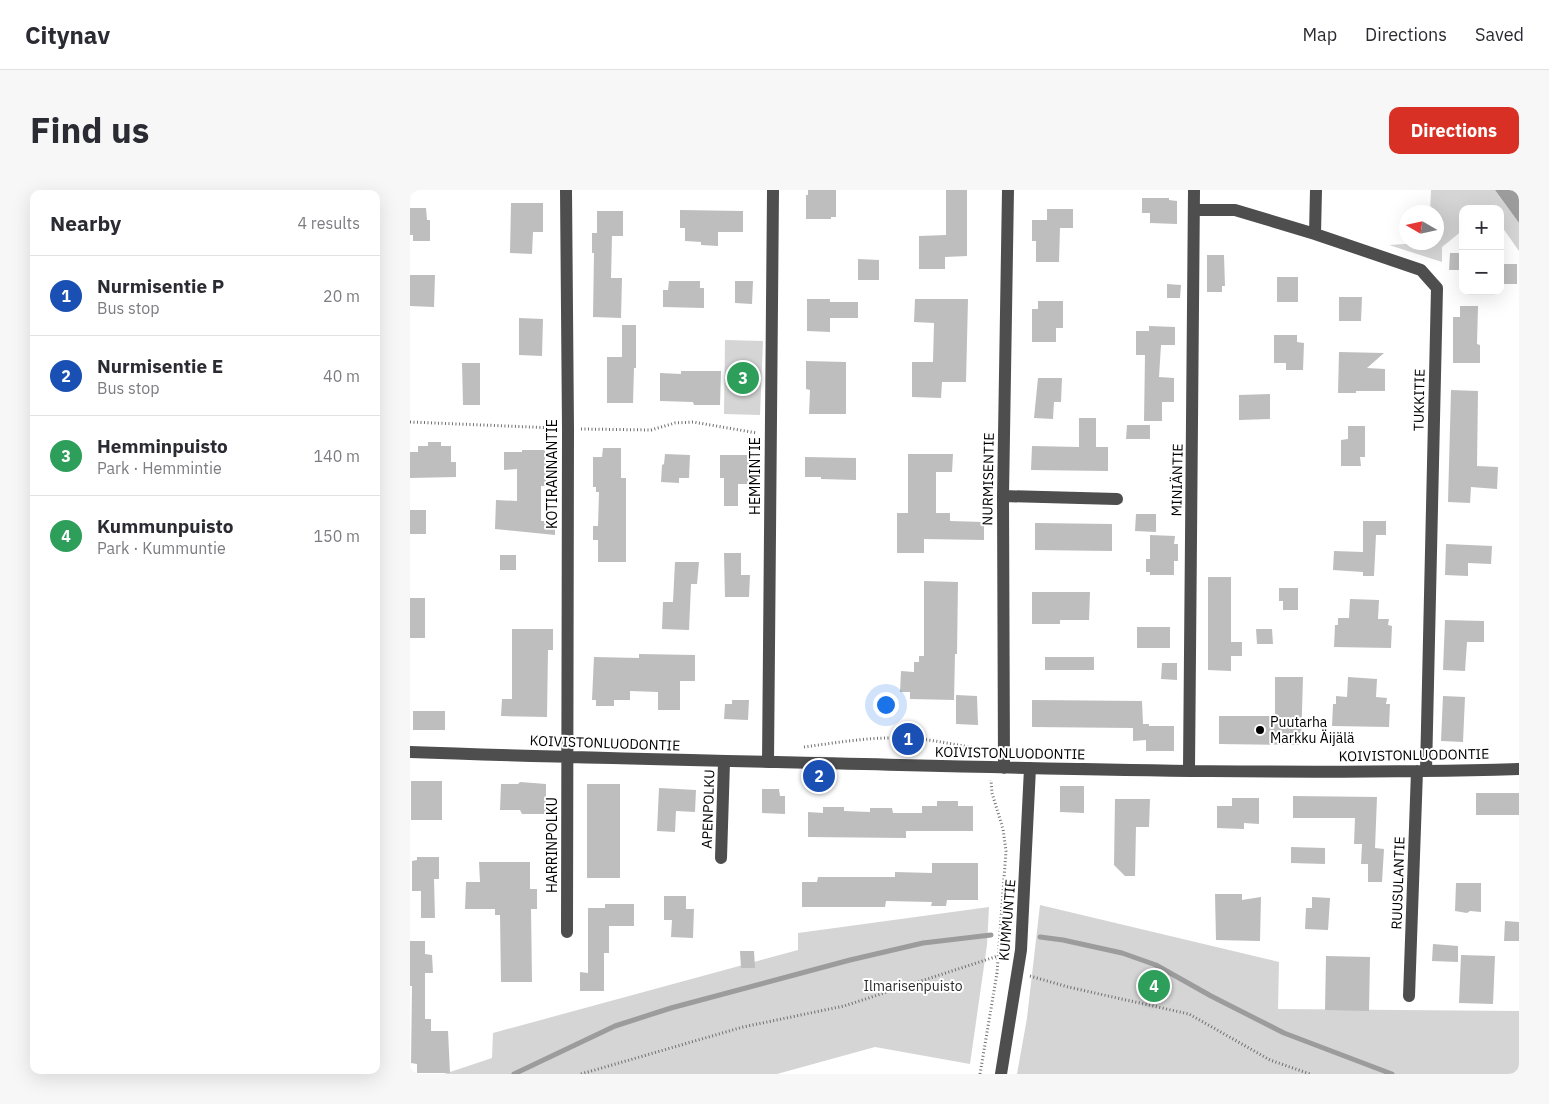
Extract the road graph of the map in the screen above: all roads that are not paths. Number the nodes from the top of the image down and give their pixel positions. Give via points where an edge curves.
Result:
1 (566, 190) edge
2 (773, 190) edge
3 (1008, 190) edge
4 (1194, 190) edge
5 (1316, 190) edge
6 (1194, 210) junction
7 (1315, 234) junction
8 (1003, 496) junction
9 (1117, 499) dead end
10 (410, 752) edge
11 (566, 757) junction
12 (724, 762) junction
13 (768, 762) junction
14 (1004, 768) junction
15 (1030, 768) junction
16 (1519, 769) edge
17 (1188, 770) junction
18 (1421, 771) junction
19 (721, 858) dead end
20 (567, 932) dead end
21 (1409, 996) dead end
22 (1001, 1074) edge

1 - 11 street, KOTIRANNANTIE
2 - 13 street, HEMMINTIE
3 - 8 street, NURMISENTIE
4 - 6 street, MINIÄNTIE
5 - 7 street
6 - 7 street, TUKKITIE via 1235,210
6 - 17 street, MINIÄNTIE
7 - 18 street, TUKKITIE via 1421,270 1437,288
8 - 9 street
8 - 14 street, NURMISENTIE
10 - 11 street, KOIVISTONLUODONTIE
11 - 12 street, KOIVISTONLUODONTIE
11 - 20 street, HARRINPOLKU
12 - 13 street, KOIVISTONLUODONTIE
12 - 19 street, APENPOLKU
13 - 14 street, KOIVISTONLUODONTIE
14 - 15 street, KOIVISTONLUODONTIE
15 - 17 street, KOIVISTONLUODONTIE
15 - 22 street, KUMMUNTIE via 1022,940
16 - 18 street, KOIVISTONLUODONTIE
17 - 18 street, KOIVISTONLUODONTIE
18 - 21 street, RUUSULANTIE

